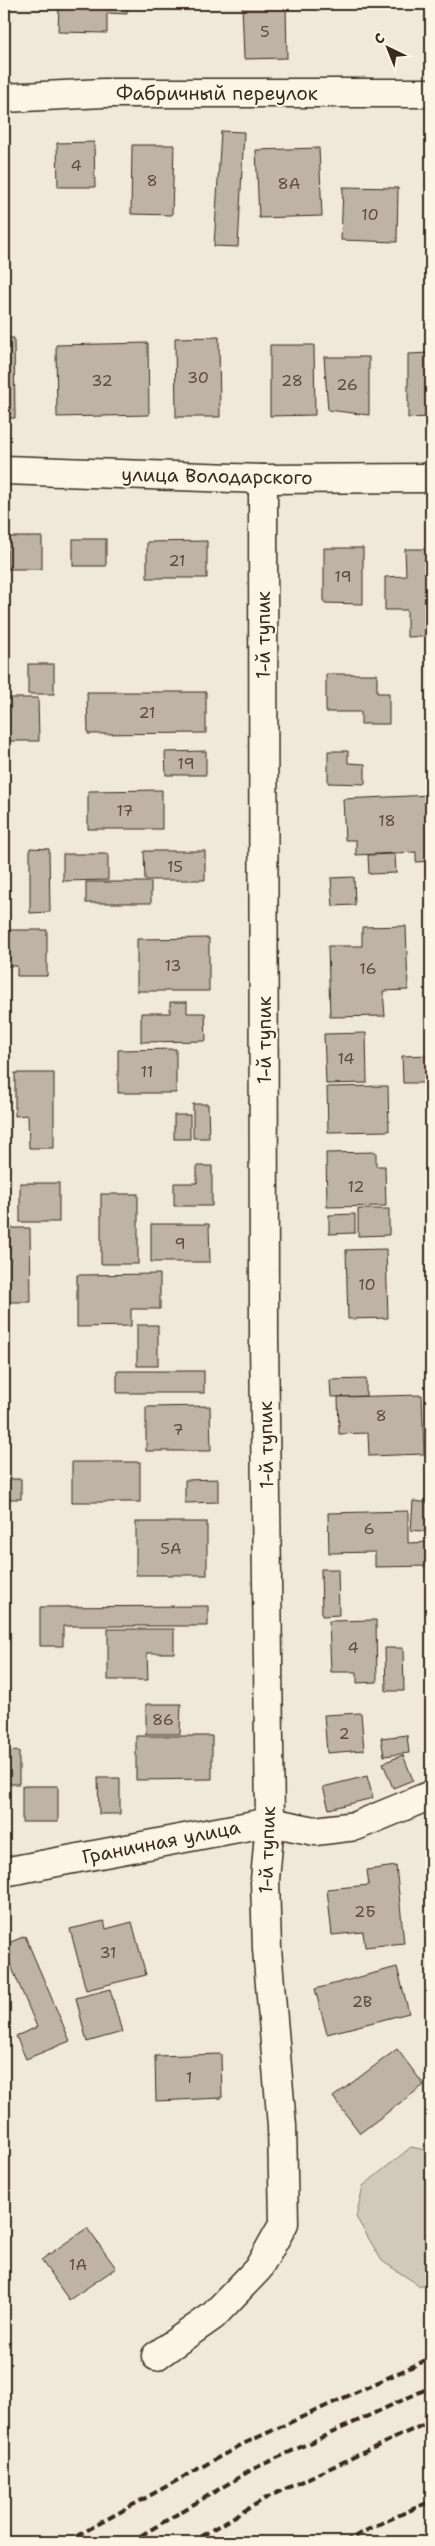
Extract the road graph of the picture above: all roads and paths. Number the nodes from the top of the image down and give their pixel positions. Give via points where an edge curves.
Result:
1 (431, 93) edge
2 (4, 98) edge
3 (4, 470) edge
4 (431, 478) edge
5 (263, 479) junction
6 (431, 1795) edge
7 (270, 1822) junction
8 (4, 1872) edge
9 (156, 2356) dead end

1 - 2 street, Фабричный переулок via 103,93
3 - 5 street, улица Володарского
4 - 5 street, улица Володарского
5 - 7 street, 1-й тупик via 264,1328
6 - 7 street, Граничная улица via 356,1826 314,1831
7 - 8 street, Граничная улица
7 - 9 street, 1-й тупик via 265,1880 267,1949 282,2126 284,2223 258,2269 213,2316

